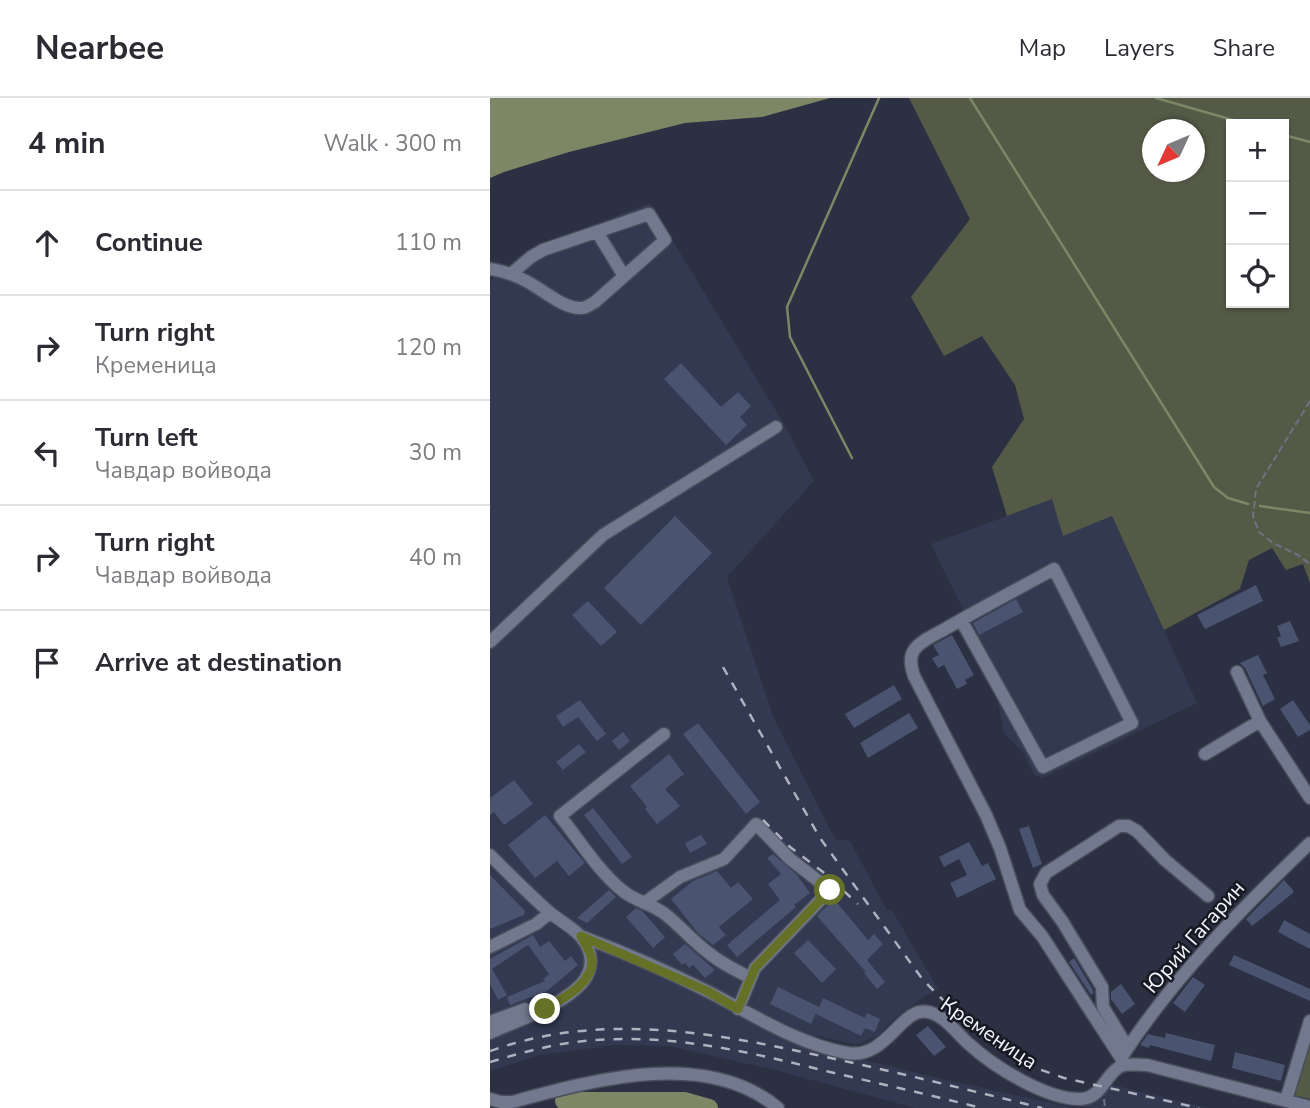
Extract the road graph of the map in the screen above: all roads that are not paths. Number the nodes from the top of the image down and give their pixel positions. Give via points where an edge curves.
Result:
1 (597, 232) junction
2 (490, 268) edge
3 (511, 274) junction
4 (624, 276) junction
5 (776, 427) dead end
6 (961, 620) junction
7 (490, 642) edge
8 (1237, 671) dead end
9 (1260, 721) junction
10 (664, 734) dead end
11 (1205, 754) dead end
12 (1310, 798) edge
13 (1310, 843) edge
14 (490, 855) edge
15 (1208, 896) dead end
16 (643, 903) junction
17 (550, 913) junction
18 (581, 936) junction
19 (490, 947) edge
20 (751, 978) junction
21 (577, 988) junction
22 (738, 1009) junction
23 (1310, 1021) edge
24 (490, 1022) edge
25 (490, 1032) edge
26 (1121, 1062) junction
27 (490, 1099) edge
28 (1286, 1100) junction
29 (777, 1107) edge
30 (1310, 1107) edge

1 - 3 street via 543,250
1 - 4 street
1 - 4 street via 649,214 665,240
2 - 3 street
3 - 4 street via 578,308 595,302
5 - 7 street via 603,535
6 - 6 street via 1055,569 1132,723 1043,768
6 - 26 street via 915,648 914,676 986,815 1020,910 1042,936
8 - 9 street
9 - 11 street
9 - 12 street
10 - 16 street via 560,816 603,871
13 - 26 street, Юрий Гагарин via 1229,923 1154,1012
14 - 17 street, Кременица
15 - 26 street via 1128,826 1119,826 1046,873 1040,884 1102,987 1103,1007 1123,1040
16 - 20 street via 666,915 715,958
16 - 20 street via 680,877 724,859 757,824 790,859 830,890 755,968
17 - 18 street, Кременица
17 - 19 street
18 - 21 street via 592,963
18 - 22 street, Кременица
20 - 22 street
21 - 24 street
21 - 25 street via 545,1009
22 - 26 street, Кременица via 801,1039 850,1054 877,1048 907,1018 926,1011 1006,1071 1064,1097 1091,1097
23 - 28 street
26 - 28 street
27 - 29 street via 512,1102 592,1082 681,1074 734,1083
28 - 30 street

